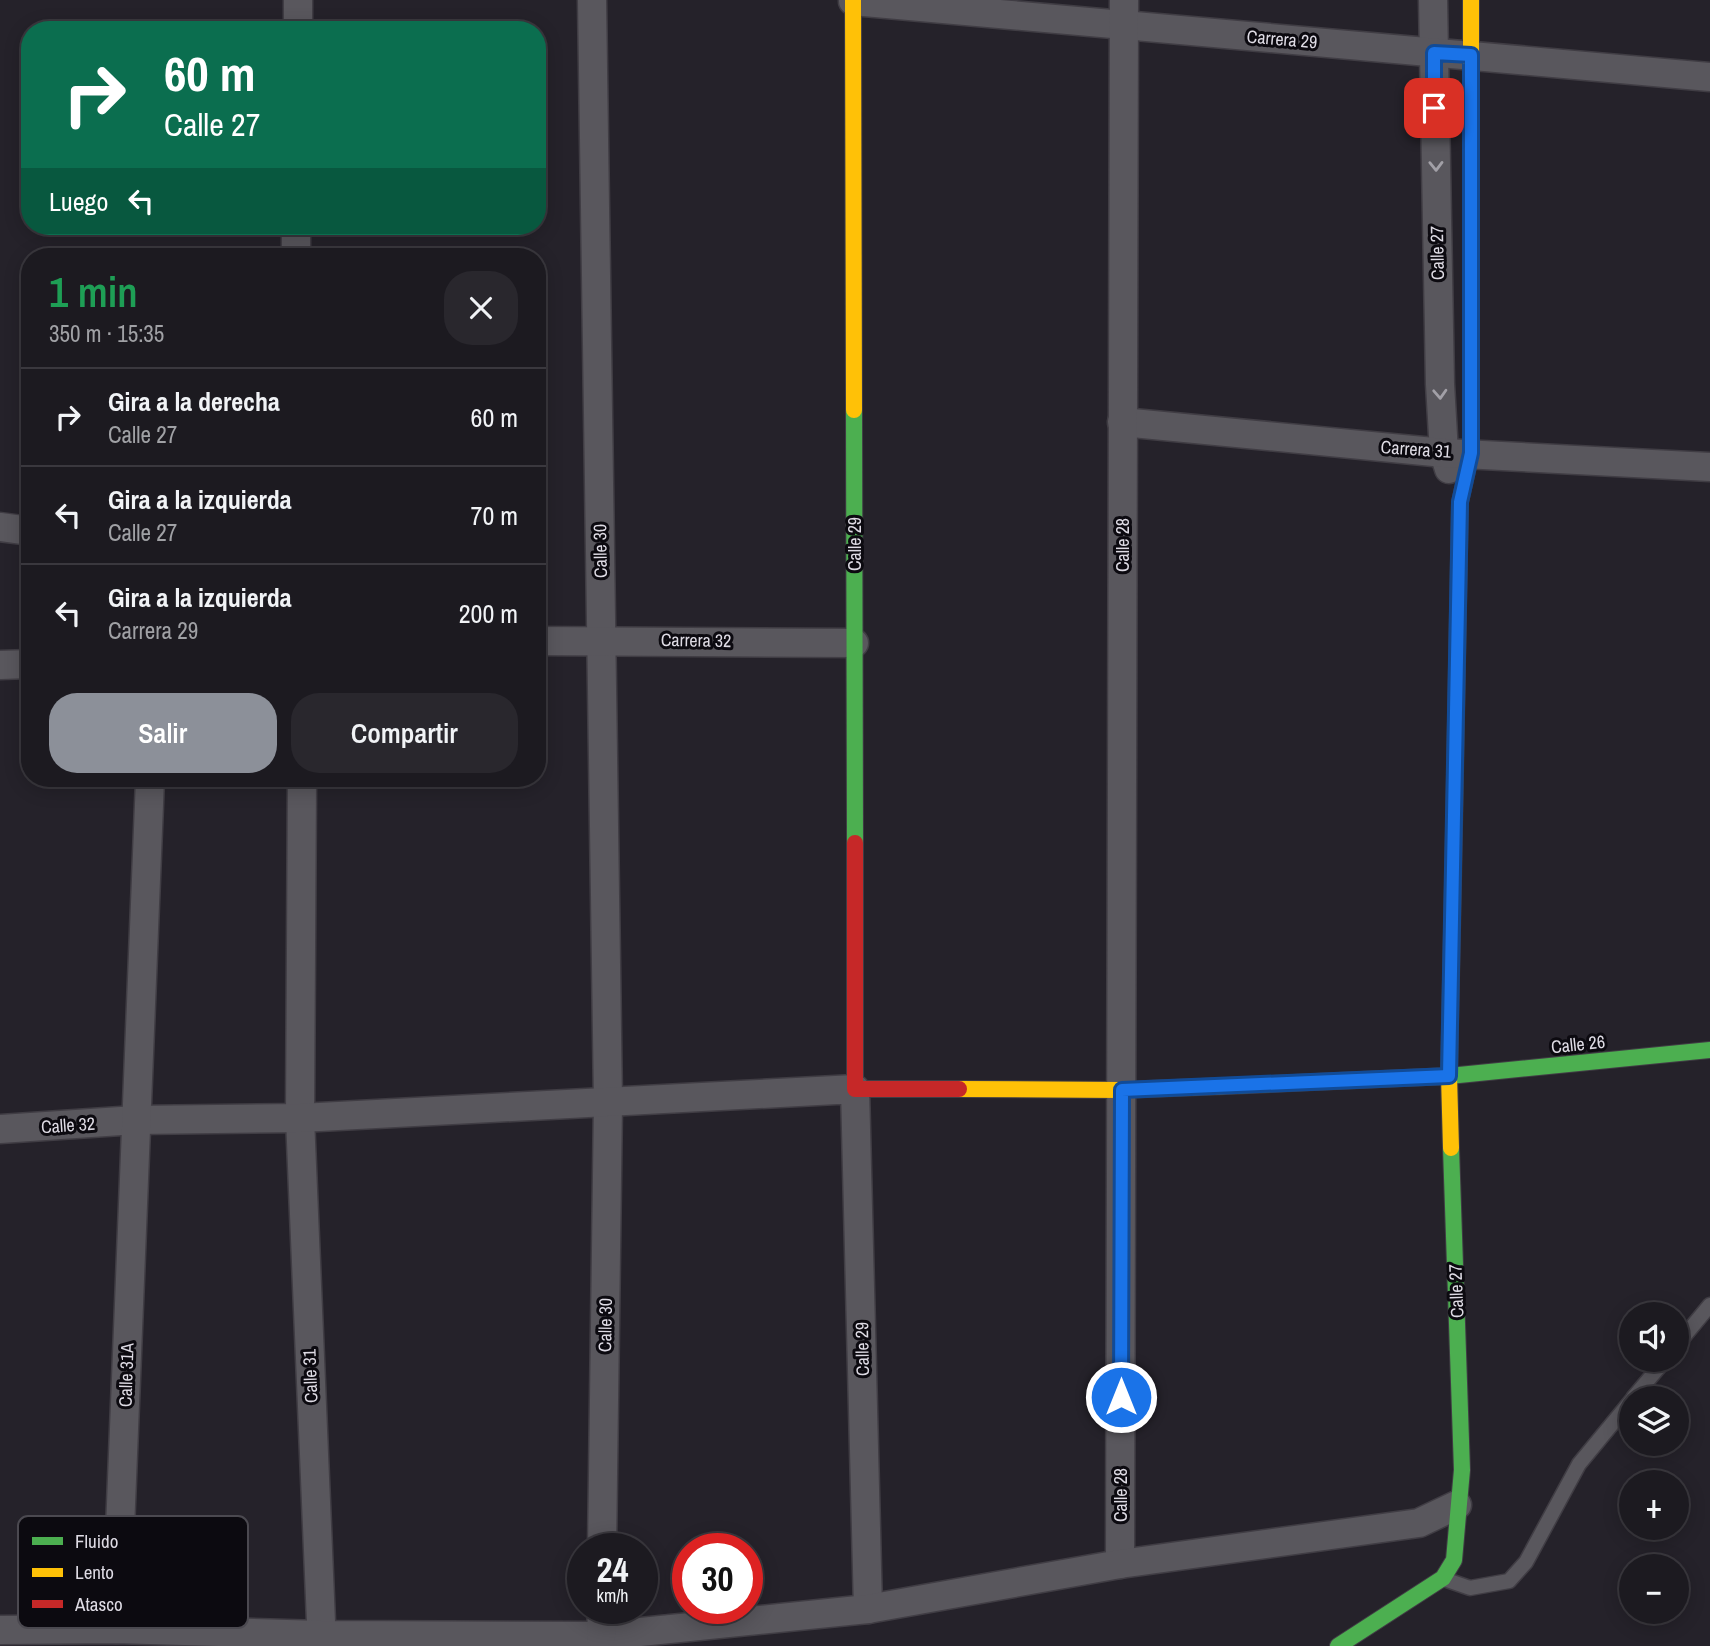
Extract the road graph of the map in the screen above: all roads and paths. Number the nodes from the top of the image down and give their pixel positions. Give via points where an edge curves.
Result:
1 (298, 0) edge
2 (592, 0) edge
3 (1433, 0) edge
4 (1471, 0) edge
5 (853, 1) edge
6 (1124, 13) edge
7 (298, 21) edge
8 (1434, 53) junction
9 (1471, 55) junction
10 (1710, 77) edge
11 (1122, 422) junction
12 (1457, 453) junction
13 (1710, 467) edge
14 (1460, 502) joint
15 (0, 527) edge
16 (21, 530) edge
17 (601, 639) junction
18 (546, 641) edge
19 (855, 643) junction
20 (21, 664) edge
21 (0, 665) edge
22 (150, 787) edge
23 (302, 787) edge
24 (1710, 1050) edge
25 (1449, 1076) junction
26 (856, 1089) junction
27 (1122, 1090) junction
28 (608, 1102) junction
29 (300, 1118) junction
30 (136, 1120) junction
31 (0, 1129) edge
32 (1710, 1305) edge
33 (1689, 1330) edge
34 (1655, 1372) edge
35 (1644, 1386) edge
36 (1619, 1416) edge
37 (1457, 1505) junction
38 (120, 1516) edge
39 (603, 1533) edge
40 (1120, 1564) junction
41 (1443, 1578) junction
42 (868, 1609) junction
43 (601, 1624) edge
44 (116, 1629) joint
45 (0, 1630) edge
46 (601, 1636) junction
47 (321, 1640) edge
48 (491, 1640) edge
49 (1338, 1646) edge

1 - 7 street
2 - 17 street, Calle 30
3 - 8 street, Calle 27
4 - 9 street, Calle 27
5 - 6 street, Carrera 29
5 - 19 street, Calle 29
6 - 8 street, Carrera 29
6 - 11 street, Calle 28
8 - 9 street, Carrera 29
8 -> 12 street, Calle 27
9 - 10 street, Carrera 29
9 - 12 street, Calle 27
11 - 12 street, Carrera 31
11 - 27 street, Calle 28
12 - 13 street, Carrera 31
12 - 14 street, Calle 27
14 - 25 street, Calle 27
15 - 16 street
17 - 18 street, Carrera 32
17 - 19 street, Carrera 32
17 - 28 street, Calle 30
19 - 26 street, Calle 29
20 - 21 street
22 - 30 street, Calle 31A
23 - 29 street, Calle 31
24 - 25 street, Calle 26
25 - 27 street
25 - 37 street, Calle 27 via 1462,1471
26 - 27 street
26 - 28 street
26 - 42 street, Calle 29
27 - 40 street, Calle 28
28 - 29 street
28 - 39 street, Calle 30
29 - 30 street
29 - 47 street, Calle 31
30 - 31 street, Calle 32
30 - 38 street, Calle 31A
32 - 33 lane
34 - 35 lane
36 - 41 lane via 1579,1464 1525,1562 1509,1581 1470,1588
37 - 40 street via 1419,1522
37 - 41 street, Calle 27 via 1454,1560
40 - 42 street
41 - 49 street
42 - 46 street
43 - 46 street
44 - 45 street
44 - 47 street
46 - 48 street
47 - 48 street

